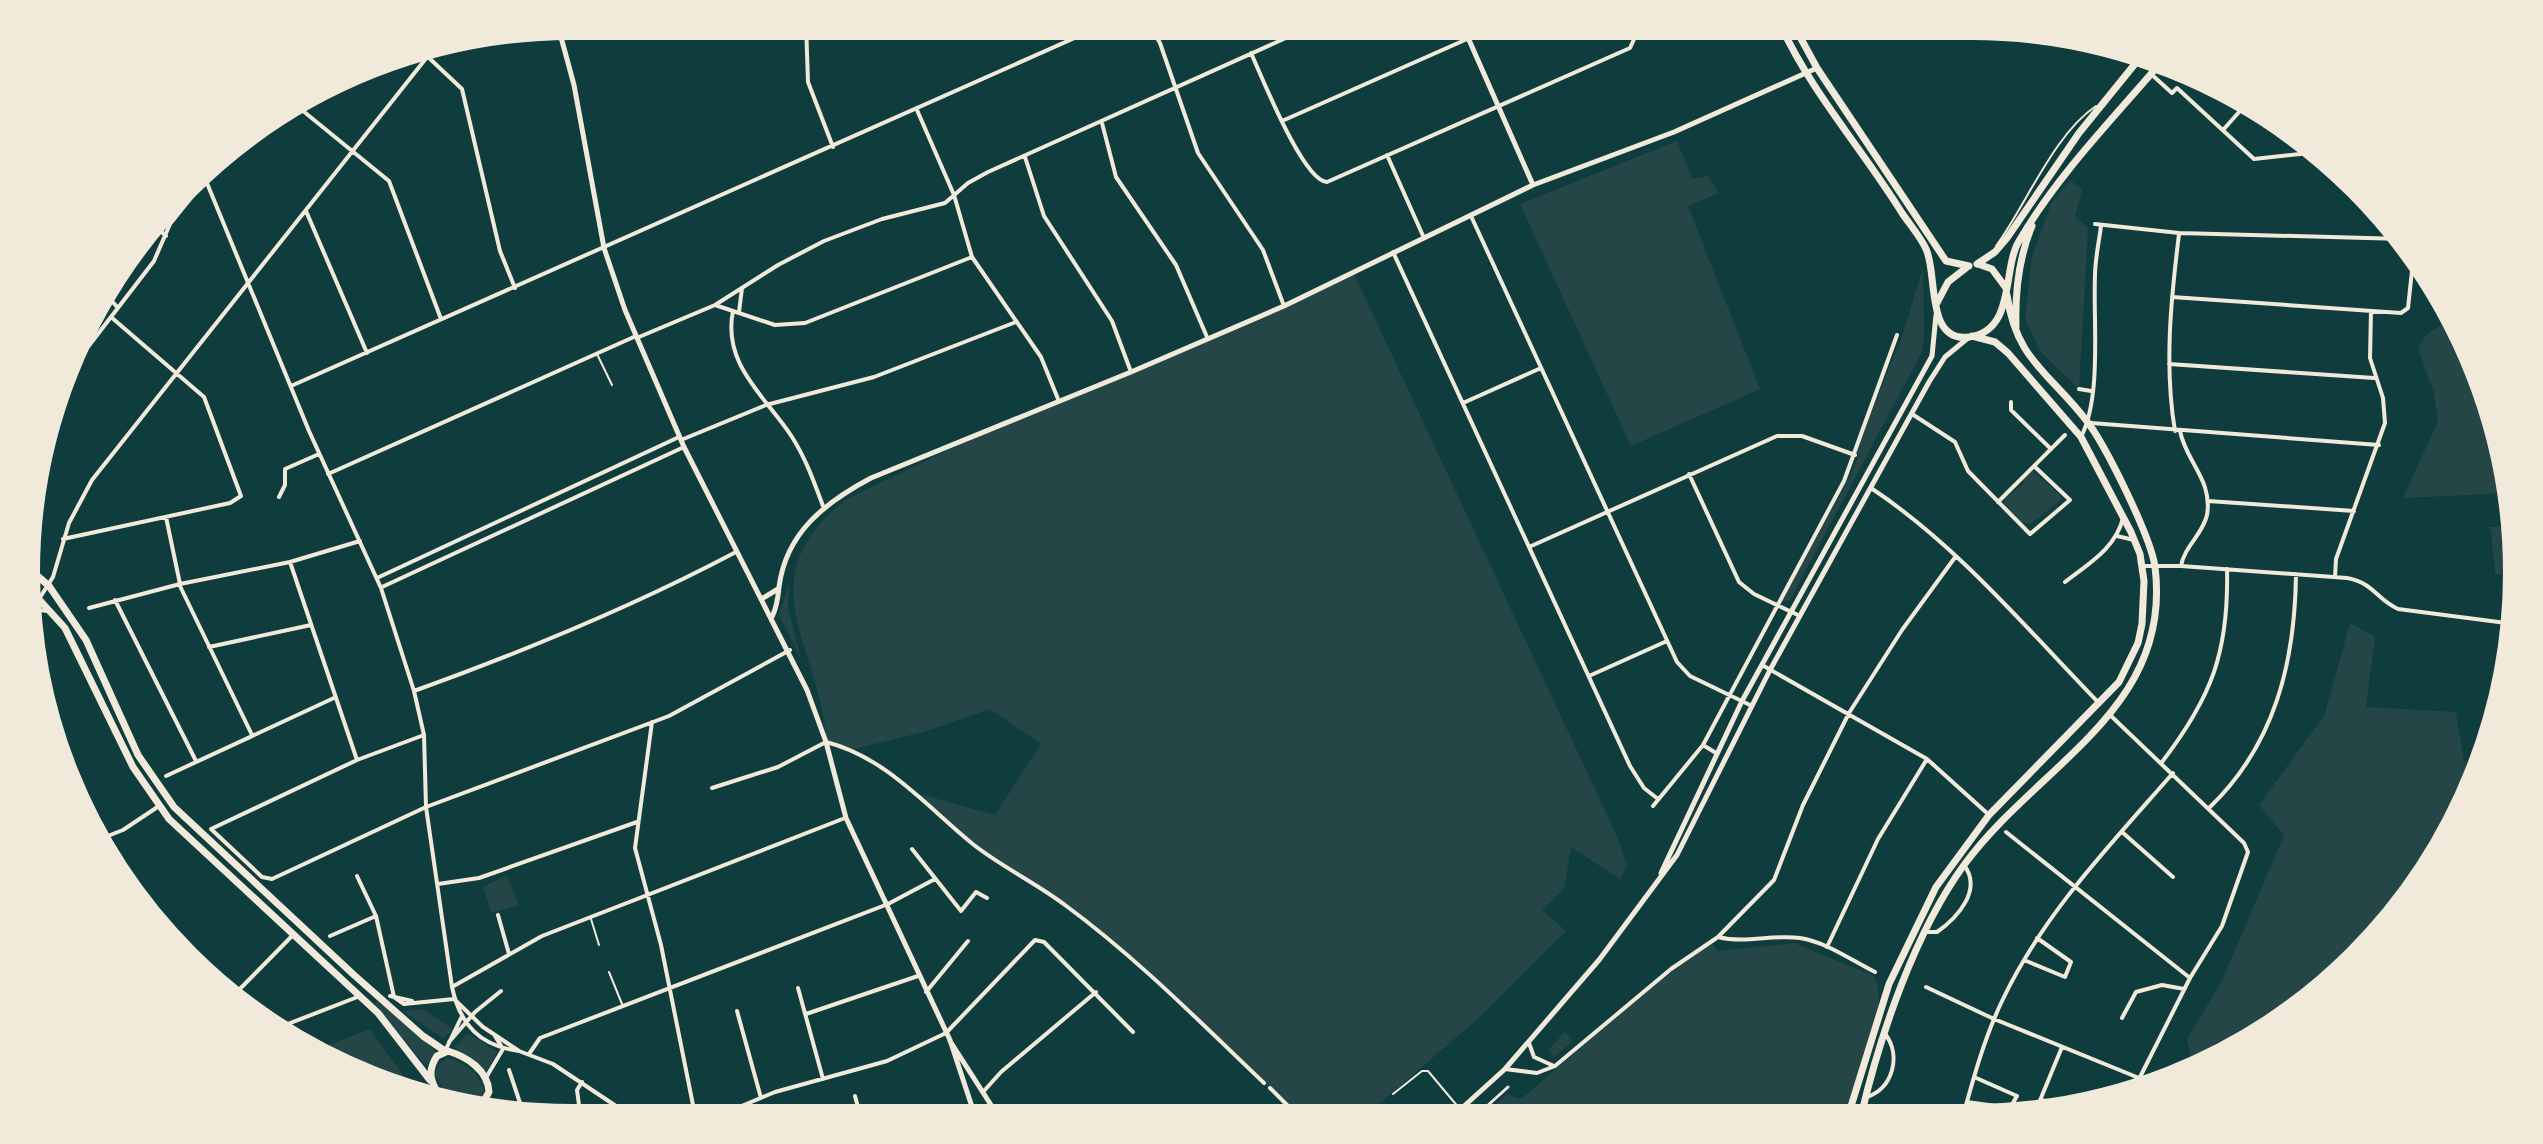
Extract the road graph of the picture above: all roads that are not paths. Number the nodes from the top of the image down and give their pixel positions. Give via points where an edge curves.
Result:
1 (561, 38) edge
2 (806, 38) edge
3 (1075, 38) edge
4 (1155, 38) edge
5 (1285, 38) edge
6 (1633, 38) edge
7 (1788, 38) edge
8 (1801, 38) edge
9 (1468, 39) joint
10 (1251, 53) junction
11 (429, 57) edge
12 (426, 58) edge
13 (2135, 64) edge
14 (1817, 68) junction
15 (2154, 70) edge
16 (1807, 74) junction
17 (2151, 74) junction
18 (1177, 87) junction
19 (1498, 106) junction
20 (917, 110) junction
21 (303, 111) edge
22 (2240, 111) edge
23 (1282, 121) junction
24 (1102, 123) junction
25 (2223, 130) junction
26 (2294, 146) edge
27 (833, 147) junction
28 (353, 150) junction
29 (1387, 155) junction
30 (2288, 155) junction
31 (2304, 155) edge
32 (1025, 156) junction
33 (207, 182) edge
34 (1533, 185) junction
35 (194, 194) edge
36 (954, 195) junction
37 (2042, 202) junction
38 (306, 211) junction
39 (1471, 216) junction
40 (161, 232) edge
41 (2179, 233) junction
42 (166, 236) junction
43 (1424, 238) junction
44 (2388, 239) edge
45 (604, 248) junction
46 (1393, 252) junction
47 (972, 257) junction
48 (1973, 265) junction
49 (2411, 270) edge
50 (248, 284) junction
51 (515, 288) junction
52 (742, 288) junction
53 (2007, 293) junction
54 (2172, 297) junction
55 (112, 301) edge
56 (715, 305) junction
57 (1284, 306) junction
58 (118, 308) junction
59 (1936, 311) junction
60 (2371, 311) junction
61 (736, 312) junction
62 (111, 317) junction
63 (441, 319) junction
64 (1016, 322) junction
65 (1897, 335) dead end
66 (638, 336) junction
67 (1970, 336) junction
68 (1207, 337) junction
69 (2016, 338) junction
70 (89, 346) edge
71 (367, 353) junction
72 (597, 354) junction
73 (2169, 364) junction
74 (1542, 368) junction
75 (178, 372) junction
76 (1131, 372) junction
77 (2374, 378) junction
78 (612, 385) dead end
79 (291, 386) junction
80 (2079, 389) dead end
81 (2091, 391) junction
82 (1058, 399) junction
83 (2011, 402) dead end
84 (1463, 403) junction
85 (766, 405) junction
86 (1912, 413) junction
87 (2088, 423) junction
88 (2178, 431) junction
89 (2065, 435) dead end
90 (2081, 437) junction
91 (682, 441) junction
92 (2379, 445) junction
93 (2051, 449) junction
94 (319, 454) junction
95 (1855, 455) junction
96 (2034, 466) junction
97 (328, 474) junction
98 (1689, 474) junction
99 (1871, 488) junction
100 (279, 497) dead end
101 (2208, 501) junction
102 (1998, 502) junction
103 (823, 506) junction
104 (2354, 511) junction
105 (1608, 512) junction
106 (166, 517) junction
107 (2123, 518) junction
108 (2117, 536) junction
109 (63, 539) junction
110 (2134, 540) junction
111 (360, 541) junction
112 (1529, 547) junction
113 (736, 552) junction
114 (1956, 556) junction
115 (290, 562) junction
116 (2142, 566) junction
117 (2155, 566) junction
118 (2181, 566) junction
119 (2227, 569) junction
120 (2296, 574) junction
121 (2335, 577) junction
122 (377, 578) junction
123 (2065, 582) dead end
124 (180, 584) junction
125 (38, 585) edge
126 (381, 588) junction
127 (778, 589) junction
128 (39, 592) edge
129 (44, 593) junction
130 (763, 598) junction
131 (115, 600) junction
132 (1777, 605) junction
133 (89, 608) dead end
134 (39, 610) edge
135 (50, 611) junction
136 (1791, 612) junction
137 (1800, 616) junction
138 (772, 617) junction
139 (2502, 622) edge
140 (311, 625) junction
141 (1667, 640) junction
142 (209, 647) junction
143 (790, 650) junction
144 (1762, 665) junction
145 (1770, 670) junction
146 (1589, 676) junction
147 (414, 691) junction
148 (1729, 694) junction
149 (336, 697) junction
150 (1742, 701) junction
151 (2100, 704) junction
152 (1752, 706) junction
153 (1849, 713) junction
154 (2109, 714) junction
155 (652, 721) junction
156 (252, 735) junction
157 (424, 735) junction
158 (826, 742) junction
159 (1703, 745) junction
160 (1716, 753) junction
161 (1927, 759) junction
162 (357, 760) junction
163 (196, 761) junction
164 (2162, 762) junction
165 (2173, 773) junction
166 (166, 776) dead end
167 (712, 788) dead end
168 (1658, 799) junction
169 (159, 806) junction
170 (1653, 806) dead end
171 (426, 807) junction
172 (2209, 808) junction
173 (1989, 815) junction
174 (846, 818) junction
175 (638, 822) junction
176 (2006, 832) dead end
177 (2122, 832) junction
178 (108, 836) edge
179 (912, 849) dead end
180 (1964, 865) junction
181 (357, 876) dead end
182 (2173, 877) dead end
183 (935, 879) junction
184 (1657, 882) junction
185 (438, 884) junction
186 (2075, 888) junction
187 (646, 896) junction
188 (987, 898) dead end
189 (888, 904) junction
190 (498, 915) dead end
191 (376, 916) junction
192 (590, 917) junction
193 (1926, 932) junction
194 (293, 935) junction
195 (330, 936) dead end
196 (1718, 937) junction
197 (2037, 938) junction
198 (968, 941) dead end
199 (599, 945) dead end
200 (1827, 947) junction
201 (509, 954) junction
202 (2024, 960) junction
203 (609, 972) dead end
204 (1875, 972) dead end
205 (918, 976) junction
206 (2190, 978) junction
207 (363, 981) junction
208 (452, 987) junction
209 (1926, 987) dead end
210 (798, 988) dead end
211 (669, 989) junction
212 (2184, 989) junction
213 (239, 990) edge
214 (501, 991) dead end
215 (926, 992) junction
216 (1096, 992) junction
217 (360, 996) junction
218 (392, 996) junction
219 (454, 999) junction
220 (623, 1007) junction
221 (737, 1011) dead end
222 (806, 1014) junction
223 (461, 1018) junction
224 (473, 1018) junction
225 (2122, 1018) dead end
226 (1994, 1019) junction
227 (288, 1024) edge
228 (468, 1027) junction
229 (1133, 1032) dead end
230 (946, 1033) junction
231 (493, 1034) junction
232 (1886, 1035) junction
233 (950, 1040) junction
234 (1530, 1040) junction
235 (449, 1042) junction
236 (2062, 1047) junction
237 (503, 1049) junction
238 (445, 1051) junction
239 (519, 1051) junction
240 (529, 1054) junction
241 (1555, 1066) junction
242 (1505, 1069) junction
243 (509, 1070) dead end
244 (486, 1077) junction
245 (1974, 1077) junction
246 (2139, 1078) joint
247 (823, 1079) junction
248 (430, 1080) junction
249 (582, 1082) junction
250 (1264, 1083) dead end
251 (1508, 1087) dead end
252 (432, 1088) edge
253 (1270, 1088) dead end
254 (489, 1092) junction
255 (983, 1092) junction
256 (1393, 1094) dead end
257 (855, 1096) dead end
258 (761, 1098) junction
259 (1865, 1098) junction
260 (485, 1099) edge
261 (488, 1099) edge
262 (2040, 1100) joint
263 (2044, 1101) edge
264 (1967, 1102) junction
265 (520, 1103) edge
266 (2012, 1104) edge
267 (1991, 1105) edge
268 (579, 1106) edge
269 (617, 1106) edge
270 (693, 1106) edge
271 (742, 1106) edge
272 (858, 1106) edge
273 (972, 1106) edge
274 (992, 1106) edge
275 (1288, 1106) edge
276 (1458, 1106) edge
277 (1465, 1106) edge
278 (1487, 1106) edge
279 (1851, 1106) edge
280 (1863, 1106) edge
281 (1966, 1106) edge

1 - 45 street
2 - 27 street via 808,82
3 - 20 street
4 - 18 street
5 - 10 street
6 - 19 street via 1630,48
7 - 16 highway
8 - 14 highway
9 - 19 street
9 - 23 street
10 - 18 street
10 - 23 street
11 - 51 street via 462,89 500,251
12 - 28 street
13 - 48 highway via 2007,238
14 - 16 street
14 - 48 highway via 1946,261
15 - 17 highway
16 - 34 street
16 - 59 highway via 1926,249
17 - 25 street via 2172,93 2177,88
17 - 37 highway
18 - 24 street
18 - 57 street via 1198,153 1263,250
19 - 29 street
19 - 34 street
20 - 27 street
20 - 36 street
21 - 28 street
22 - 25 street
23 - 29 street via 1321,182
24 - 32 street
24 - 68 street via 1116,177 1176,265
25 - 30 street via 2254,159
26 - 30 street
27 - 45 street
28 - 38 street
28 - 63 street via 389,181
29 - 43 street
30 - 31 street
32 - 36 street
32 - 76 street via 1044,216 1112,321
33 - 50 street
34 - 39 street
35 - 42 street
36 - 47 street
36 - 52 street via 945,203 824,241
37 - 53 highway via 2016,245
37 - 69 highway via 2022,249
38 - 50 street
38 - 71 street
39 - 43 street
39 - 74 street
40 - 42 street
41 - 44 street
41 - 54 street
41 - 81 street via 2098,225
42 - 58 street
43 - 46 street
45 - 51 street
45 - 66 street
46 - 57 street
46 - 84 street
47 - 61 street via 805,323 775,325
47 - 64 street
48 - 53 highway via 1992,269
48 - 59 highway via 1948,282
49 - 60 street via 2405,311
50 - 75 street
50 - 79 street
51 - 63 street
52 - 56 street
52 - 61 street
53 - 67 highway via 1995,320
53 - 69 highway
54 - 60 street
54 - 73 street
55 - 58 street
56 - 61 street
56 - 66 street
57 - 68 street
58 - 62 street
59 - 67 highway via 1950,332
59 - 136 street via 1932,356
60 - 77 street
61 - 85 street via 733,346
62 - 70 street
62 - 75 street
63 - 71 street
64 - 82 street via 1041,357
64 - 85 street via 874,377
65 - 95 street
66 - 72 street
66 - 91 street
67 - 86 street via 1945,357
67 - 90 highway via 1995,342 2008,353
68 - 76 street
69 - 87 highway
71 - 79 street
72 - 78 lane
72 - 97 street
73 - 77 street
73 - 88 street
74 - 84 street
74 - 105 street
75 - 106 street via 206,401 241,491 239,500
75 - 109 street via 92,480
76 - 82 street
77 - 92 street via 2385,412
79 - 94 street
80 - 81 street
81 - 87 street
82 - 103 street via 871,478
83 - 93 street via 2011,410
84 - 112 street
85 - 91 street
85 - 103 street via 806,462
86 - 99 street
86 - 102 street via 1955,442 1963,465
87 - 88 street
87 - 90 street
87 - 117 highway via 2143,526
88 - 92 street
88 - 101 street via 2204,479
89 - 93 street
90 - 107 highway
91 - 113 street
91 - 122 street
91 - 126 street
92 - 104 street
93 - 96 street
94 - 97 street
94 - 100 street via 285,469
95 - 98 street via 1790,434
95 - 132 street
96 - 102 street
96 - 102 street via 2070,500 2030,534
97 - 111 street
98 - 105 street
98 - 132 street via 1739,582
99 - 114 street via 1913,516
99 - 137 street
101 - 104 street
101 - 118 street via 2203,527
103 - 127 street via 798,537
104 - 121 street via 2336,559
105 - 112 street
105 - 141 street
106 - 109 street
106 - 124 street
107 - 108 street
107 - 110 highway
108 - 110 street
108 - 123 street
109 - 129 street
110 - 116 highway
111 - 115 street
111 - 122 street
112 - 146 street
113 - 130 street
113 - 147 street via 538,646
114 - 151 street
114 - 153 street
115 - 124 street
115 - 140 street
116 - 117 street
116 - 151 highway via 2144,605 2138,643 2119,682
117 - 118 street
117 - 154 highway via 2158,599 2150,649 2128,692
118 - 119 street
119 - 120 street
119 - 164 street via 2227,619 2218,668 2200,708
120 - 121 street
120 - 172 street via 2290,660 2274,712 2246,765
121 - 139 street via 2364,581 2398,609
122 - 126 street
124 - 131 street
124 - 142 street
125 - 129 highway
126 - 147 street
127 - 130 street
127 - 138 street
128 - 129 highway
129 - 135 highway
129 - 207 highway via 94,654 138,755 165,796 191,827
130 - 138 street
131 - 133 street
131 - 163 street
132 - 136 street
132 - 148 street
134 - 135 street
135 - 169 highway via 77,649 133,767
136 - 137 street
136 - 144 street
137 - 145 street
138 - 143 street
140 - 142 street
140 - 149 street
141 - 146 street
141 - 148 street via 1690,676
142 - 156 street
143 - 155 street
143 - 158 street
144 - 145 street
144 - 150 street
145 - 152 street
145 - 153 street
146 - 168 street via 1635,776
147 - 157 street
148 - 150 street
148 - 159 street
149 - 156 street
149 - 162 street
150 - 152 street
150 - 160 street
151 - 173 highway
152 - 184 street via 1677,855
153 - 161 street
153 - 196 street via 1803,805 1774,880
154 - 164 street
154 - 180 highway
155 - 171 street
155 - 175 street
156 - 163 street
157 - 162 street
157 - 171 street
158 - 167 street via 778,767
158 - 174 street
158 - 250 street via 858,751 975,846 1064,904 1177,999
159 - 160 street
159 - 168 street
160 - 184 street
161 - 173 street
161 - 200 street via 1878,839
162 - 171 street via 211,827 262,877 272,879
163 - 166 street
164 - 165 street
165 - 172 street
165 - 177 street
168 - 170 street
169 - 178 street
169 - 194 highway
171 - 185 street
172 - 206 street via 2247,848 2227,915
173 - 279 highway via 1936,887 1904,947
174 - 187 street
174 - 189 street
175 - 185 street via 479,878
175 - 187 street via 635,848
176 - 186 street
177 - 182 street
177 - 186 street
179 - 183 street
180 - 193 highway
180 - 193 street via 1969,888 1962,910 1937,932
181 - 191 street
183 - 188 street via 961,911 976,892
183 - 189 street
184 - 234 street via 1628,925
185 - 208 street
186 - 197 street
186 - 206 street
187 - 192 street
187 - 211 street
189 - 205 street
189 - 211 street
190 - 201 street
191 - 195 street
191 - 218 street
192 - 199 lane
192 - 201 street
193 - 232 highway
194 - 213 street
194 - 217 highway
196 - 200 street via 1735,942 1799,938
196 - 241 street via 1671,969
197 - 202 street
197 - 202 street via 2071,962 2065,977
198 - 215 street
200 - 204 street
201 - 208 street
202 - 226 street
203 - 220 lane
205 - 215 street
205 - 222 street
206 - 212 street
207 - 218 highway
207 - 238 highway
208 - 219 street
209 - 226 street
210 - 222 street
211 - 220 street
211 - 270 street
212 - 225 street via 2162,985 2136,992
212 - 246 street
214 - 224 street
215 - 230 street
216 - 229 street
216 - 230 street via 1044,942 1035,940
216 - 255 street
217 - 227 street
217 - 248 highway
218 - 219 street via 402,1003
219 - 223 street
219 - 224 street
220 - 240 street via 540,1038
221 - 258 street
222 - 247 street
223 - 228 street
223 - 235 street
224 - 228 street
224 - 231 street
226 - 236 street
226 - 245 street
228 - 235 street
228 - 237 street
230 - 233 street
230 - 247 street via 887,1061
231 - 237 street
231 - 239 street
232 - 259 highway
232 - 259 street via 1893,1067 1887,1082
233 - 255 street
233 - 273 street
234 - 241 street via 1534,1057
234 - 242 street
235 - 238 street
236 - 246 street
236 - 262 street
237 - 239 street
237 - 244 street
238 - 244 highway via 469,1061
238 - 248 highway via 431,1065
239 - 240 street
240 - 249 street
241 - 242 street via 1537,1073
242 - 277 street
243 - 265 street
244 - 254 highway
245 - 264 street
245 - 266 street via 2017,1096
247 - 258 street
248 - 252 highway
249 - 268 street via 577,1090
249 - 269 street
251 - 278 street
253 - 275 street
254 - 260 highway
254 - 261 highway
255 - 274 street
256 - 276 lane via 1428,1071
257 - 272 street
258 - 271 street
259 - 280 highway
262 - 263 street
264 - 267 street
264 - 281 street

